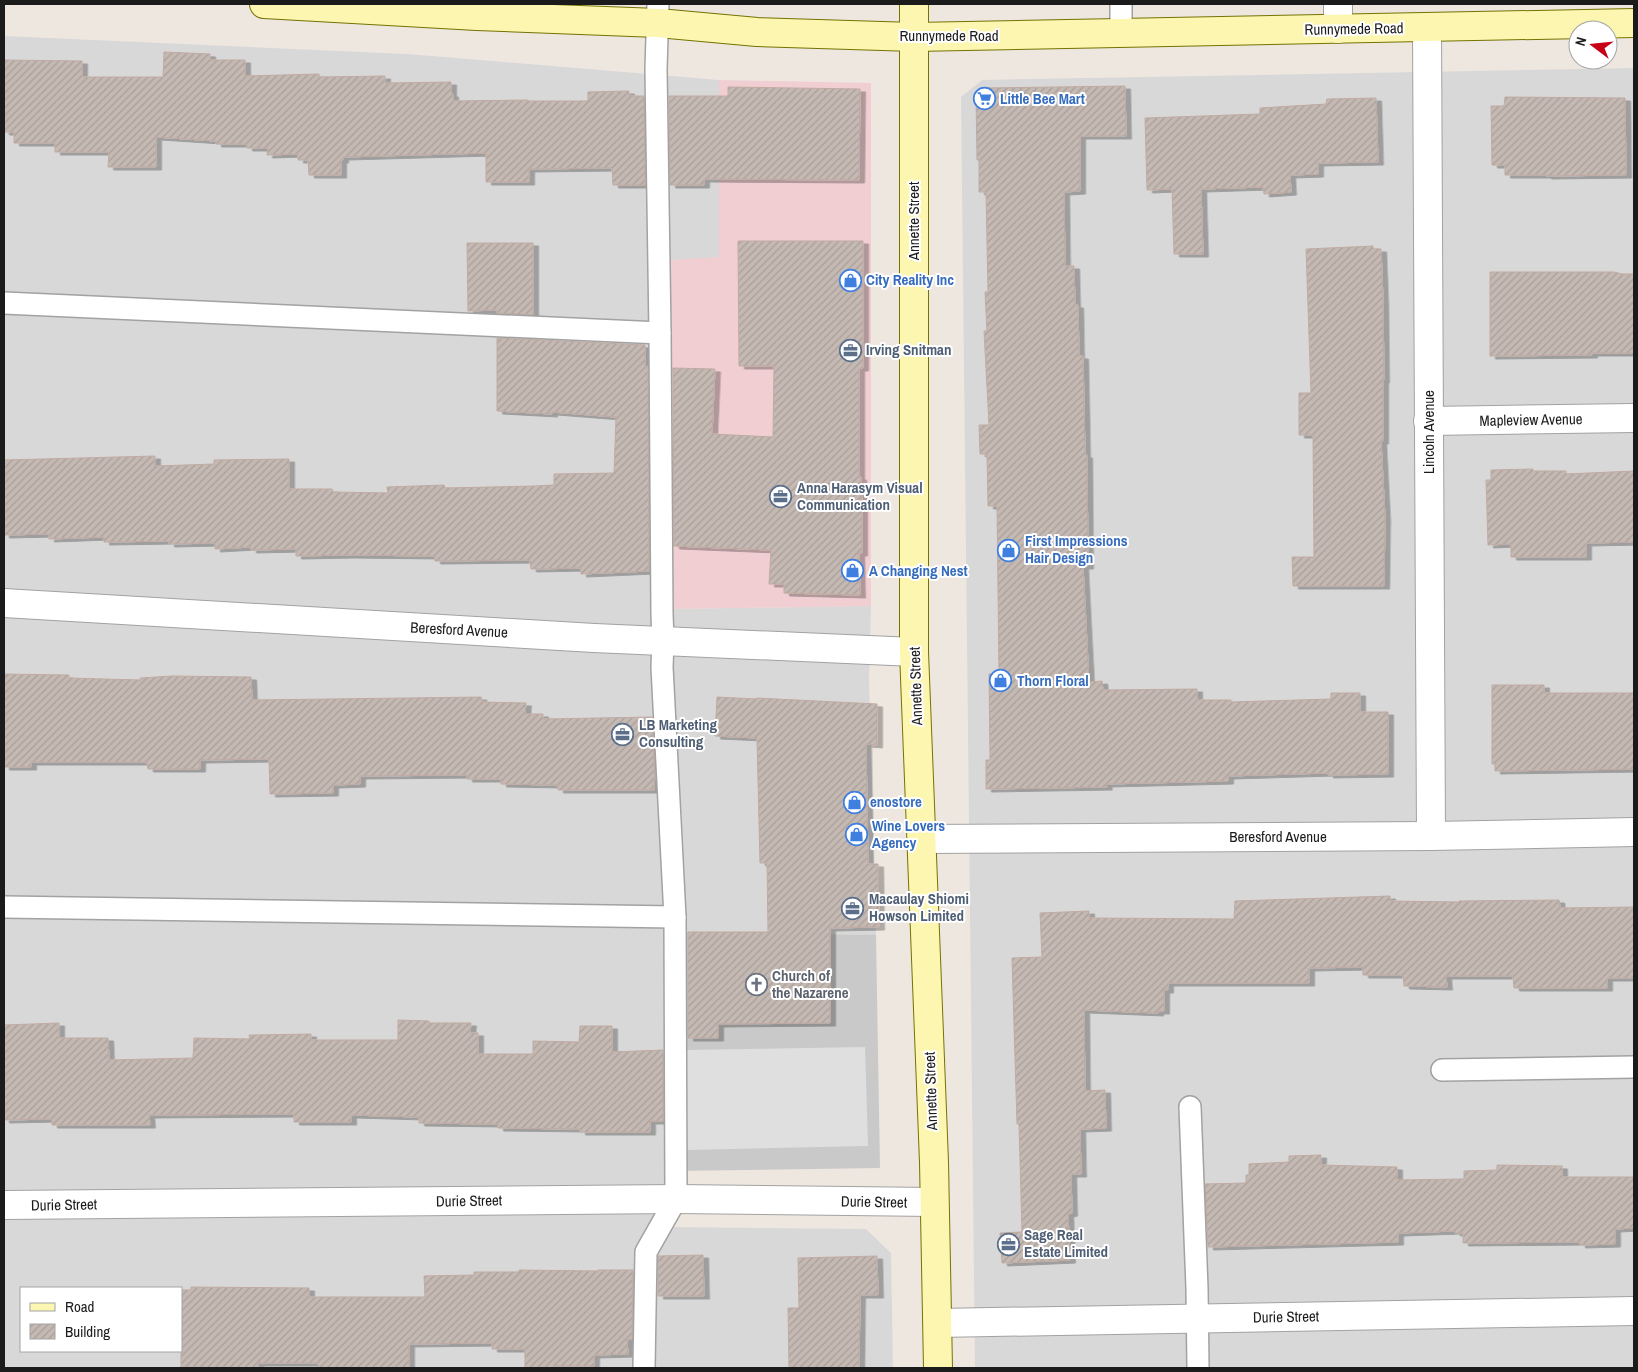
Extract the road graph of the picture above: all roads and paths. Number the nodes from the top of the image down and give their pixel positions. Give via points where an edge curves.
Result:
1 (264, 4) edge
2 (914, 4) edge
3 (1121, 4) edge
4 (658, 13) edge
5 (1338, 16) edge
6 (1634, 23) edge
7 (1427, 27) junction
8 (1121, 33) junction
9 (914, 37) junction
10 (4, 303) edge
11 (660, 333) junction
12 (1634, 418) edge
13 (1428, 421) junction
14 (4, 603) edge
15 (663, 641) junction
16 (914, 652) junction
17 (1634, 832) edge
18 (1431, 836) junction
19 (922, 839) junction
20 (4, 907) edge
21 (675, 918) junction
22 (1634, 1067) edge
23 (1442, 1070) dead end
24 (1190, 1107) dead end
25 (676, 1199) junction
26 (934, 1202) junction
27 (4, 1205) edge
28 (1634, 1311) edge
29 (1197, 1319) junction
30 (938, 1323) junction
31 (644, 1368) edge
32 (938, 1368) edge
33 (1198, 1368) edge

1 - 4 street, Runnymede Road via 477,16
2 - 9 street, Annette Street
3 - 8 lane
4 - 9 street, Runnymede Road via 757,32
4 - 11 lane
5 - 7 street, Runnymede Road
5 - 8 street, Runnymede Road
6 - 7 street, Runnymede Road
7 - 13 street, Lincoln Avenue
8 - 9 street, Runnymede Road
9 - 16 street, Annette Street
10 - 11 lane
11 - 15 lane
12 - 13 street, Mapleview Avenue
13 - 18 street, Lincoln Avenue
14 - 15 street, Beresford Avenue
15 - 16 street, Beresford Avenue
15 - 21 lane
16 - 19 street, Annette Street
17 - 18 street, Beresford Avenue
18 - 19 street, Beresford Avenue
19 - 26 street, Annette Street
20 - 21 lane
21 - 25 lane
22 - 23 lane
24 - 29 lane
25 - 26 street, Durie Street
25 - 27 street, Durie Street
25 - 31 lane via 646,1252
26 - 30 street, Annette Street
28 - 29 street, Durie Street
29 - 30 street, Durie Street
29 - 33 lane
30 - 32 street, Annette Street

